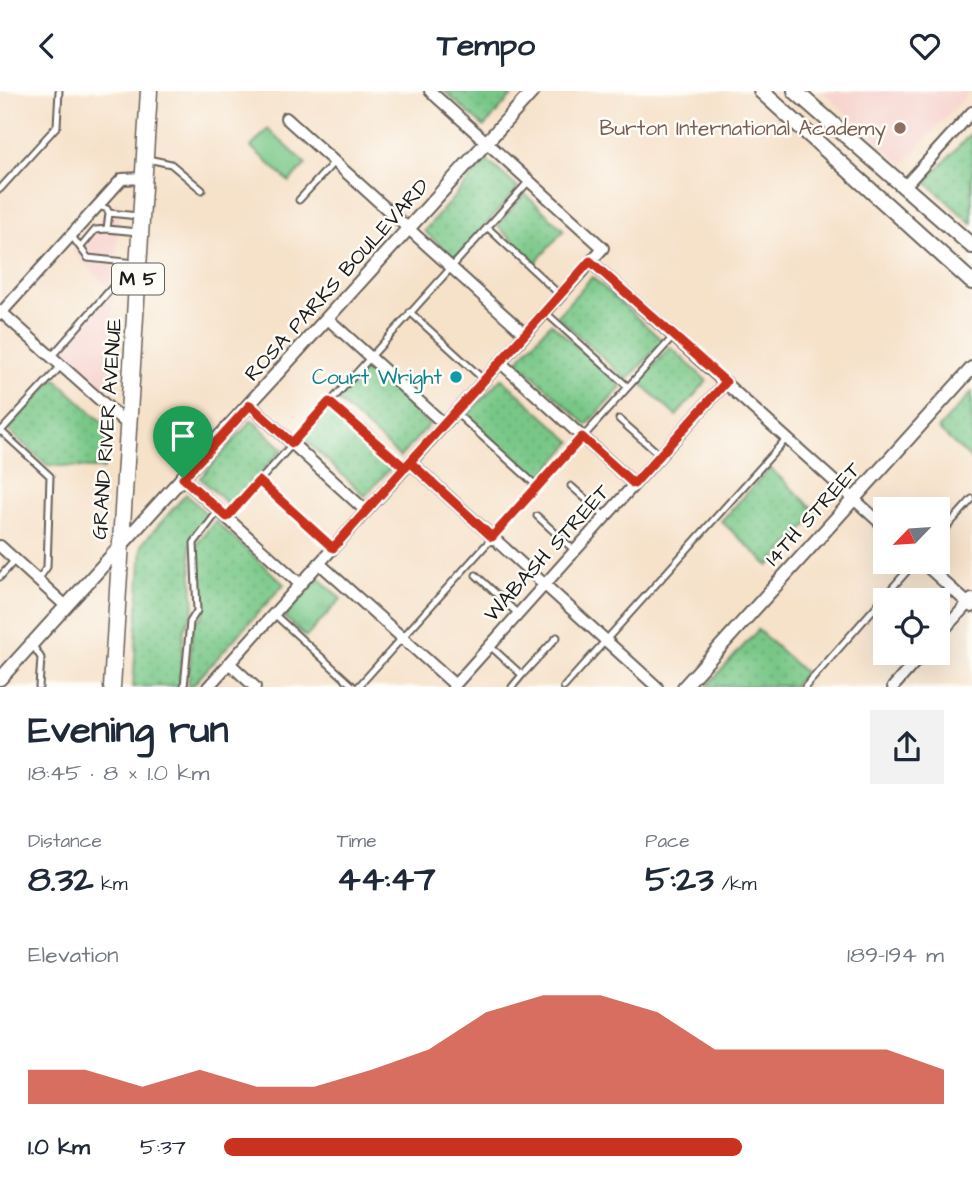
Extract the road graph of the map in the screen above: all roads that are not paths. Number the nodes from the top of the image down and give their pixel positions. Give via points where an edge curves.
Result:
1 (59, 91) edge
2 (149, 91) edge
3 (430, 91) edge
4 (533, 91) edge
5 (761, 91) edge
6 (796, 91) edge
7 (972, 112) edge
8 (286, 118) dead end
9 (833, 125) junction
10 (816, 141) junction
11 (486, 142) junction
12 (867, 156) junction
13 (145, 158) junction
14 (334, 162) junction
15 (851, 173) junction
16 (144, 178) junction
17 (529, 180) junction
18 (905, 186) junction
19 (0, 189) edge
20 (202, 190) dead end
21 (299, 201) dead end
22 (98, 205) junction
23 (109, 213) junction
24 (141, 225) junction
25 (487, 227) junction
26 (107, 229) junction
27 (409, 229) junction
28 (71, 235) junction
29 (102, 236) dead end
30 (111, 237) dead end
31 (970, 241) edge
32 (81, 247) junction
33 (590, 261) junction
34 (139, 264) junction
35 (451, 267) junction
36 (972, 282) edge
37 (137, 284) junction
38 (560, 295) junction
39 (410, 312) junction
40 (545, 312) junction
41 (1, 313) edge
42 (328, 319) junction
43 (525, 334) junction
44 (673, 337) junction
45 (51, 357) junction
46 (370, 357) junction
47 (500, 362) junction
48 (61, 366) junction
49 (972, 368) edge
50 (484, 380) junction
51 (726, 382) junction
52 (628, 387) junction
53 (329, 402) junction
54 (250, 405) junction
55 (455, 412) junction
56 (619, 419) dead end
57 (444, 424) junction
58 (128, 425) junction
59 (0, 431) edge
60 (582, 437) junction
61 (786, 439) junction
62 (292, 443) junction
63 (660, 456) junction
64 (407, 465) junction
65 (183, 478) junction
66 (259, 481) junction
67 (634, 484) junction
68 (571, 486) dead end
69 (538, 487) junction
70 (853, 499) junction
71 (972, 499) edge
72 (366, 511) junction
73 (223, 514) junction
74 (537, 516) dead end
75 (606, 517) junction
76 (873, 517) edge
77 (950, 524) edge
78 (492, 537) junction
79 (0, 546) edge
80 (120, 547) junction
81 (333, 548) junction
82 (575, 551) junction
83 (15, 559) junction
84 (319, 563) junction
85 (904, 574) edge
86 (936, 574) edge
87 (475, 575) dead end
88 (0, 576) edge
89 (38, 580) junction
90 (300, 584) junction
91 (545, 585) junction
92 (971, 603) edge
93 (66, 606) junction
94 (274, 614) junction
95 (518, 614) junction
96 (950, 624) edge
97 (556, 637) dead end
98 (402, 638) junction
99 (607, 640) junction
100 (32, 644) junction
101 (490, 646) junction
102 (229, 663) junction
103 (912, 665) edge
104 (522, 675) junction
105 (0, 679) edge
106 (454, 686) edge
107 (39, 687) edge
108 (111, 687) edge
109 (184, 687) edge
110 (208, 687) edge
111 (255, 687) edge
112 (356, 687) edge
113 (512, 687) edge
114 (564, 687) edge
115 (657, 687) edge
116 (684, 687) edge
117 (805, 687) edge
118 (893, 687) edge

1 - 19 lane via 57,126
2 - 13 main road, GRAND RIVER AVENUE / M 5
3 - 11 street
4 - 11 street, ROSA PARKS BOULEVARD
5 - 10 main road
6 - 9 main road
7 - 18 street
8 - 14 street
9 - 10 main road via 835,140
9 - 12 main road
10 - 15 main road
11 - 17 street
11 - 27 street, ROSA PARKS BOULEVARD
12 - 15 main road via 853,158
12 - 18 main road
13 - 16 main road, GRAND RIVER AVENUE / M 5
13 - 20 lane via 172,164
14 - 21 lane
14 - 27 street
15 - 36 main road
16 - 22 street via 122,179
16 - 24 main road, GRAND RIVER AVENUE / M 5
17 - 25 lane
17 - 33 street via 603,248
18 - 31 main road
22 - 23 lane
22 - 28 street
23 - 24 lane
23 - 26 lane
24 - 26 lane
24 - 34 main road, GRAND RIVER AVENUE / M 5
25 - 35 lane
25 - 38 lane
26 - 29 lane
26 - 30 lane
26 - 32 lane via 95,230
27 - 35 street
27 - 42 street, ROSA PARKS BOULEVARD
28 - 32 lane
28 - 41 street
32 - 34 lane via 88,258
33 - 38 street
33 - 44 street
34 - 37 main road, GRAND RIVER AVENUE / M 5
35 - 39 lane
35 - 43 street
37 - 45 lane via 117,282
37 - 58 main road, GRAND RIVER AVENUE / M 5
38 - 40 street
39 - 46 lane
39 - 50 lane
40 - 43 street
40 - 52 lane
41 - 45 street
42 - 46 street
42 - 54 street, ROSA PARKS BOULEVARD
43 - 47 street
44 - 51 street
44 - 52 lane
45 - 48 street
46 - 53 lane
46 - 57 street
47 - 50 street
47 - 60 street
48 - 58 street
48 - 59 lane
49 - 70 street, 14TH STREET
50 - 55 street
51 - 61 street
51 - 63 street, WABASH STREET
52 - 60 lane
53 - 62 lane
53 - 64 lane
54 - 62 street
54 - 65 street, ROSA PARKS BOULEVARD
55 - 57 street
55 - 69 lane
56 - 63 lane
57 - 64 street
58 - 80 main road, GRAND RIVER AVENUE / M 5
59 - 89 lane via 50,475 47,567
60 - 67 street
60 - 69 lane
61 - 70 street
61 - 99 lane
62 - 66 lane
62 - 72 street
63 - 67 street, WABASH STREET
64 - 72 street
64 - 78 street
65 - 73 street
65 - 80 street, ROSA PARKS BOULEVARD
66 - 73 lane
66 - 81 lane
67 - 75 street, WABASH STREET
68 - 75 lane
69 - 78 lane
70 - 76 street
70 - 116 street, 14TH STREET
71 - 77 lane
72 - 81 street
73 - 90 street
73 - 109 lane via 194,543 197,611 190,622
74 - 82 lane
75 - 82 street, WABASH STREET
78 - 91 street
78 - 98 lane
79 - 83 street
80 - 93 street, ROSA PARKS BOULEVARD
80 - 108 main road, GRAND RIVER AVENUE / M 5
81 - 84 street
82 - 91 street, WABASH STREET
83 - 88 lane
83 - 89 street
84 - 90 street
84 - 98 street
85 - 117 lane
86 - 92 street
87 - 95 lane
89 - 93 street
90 - 94 street
91 - 95 street, WABASH STREET
91 - 99 street
92 - 96 street
93 - 100 street, ROSA PARKS BOULEVARD
94 - 102 street
94 - 112 lane
95 - 101 street, WABASH STREET
97 - 104 lane
98 - 106 street
98 - 112 lane
99 - 114 lane
99 - 115 street
100 - 105 street, ROSA PARKS BOULEVARD
100 - 107 lane via 41,658
101 - 104 lane
101 - 106 street, WABASH STREET
102 - 110 street
102 - 111 street
103 - 118 street
104 - 113 lane

